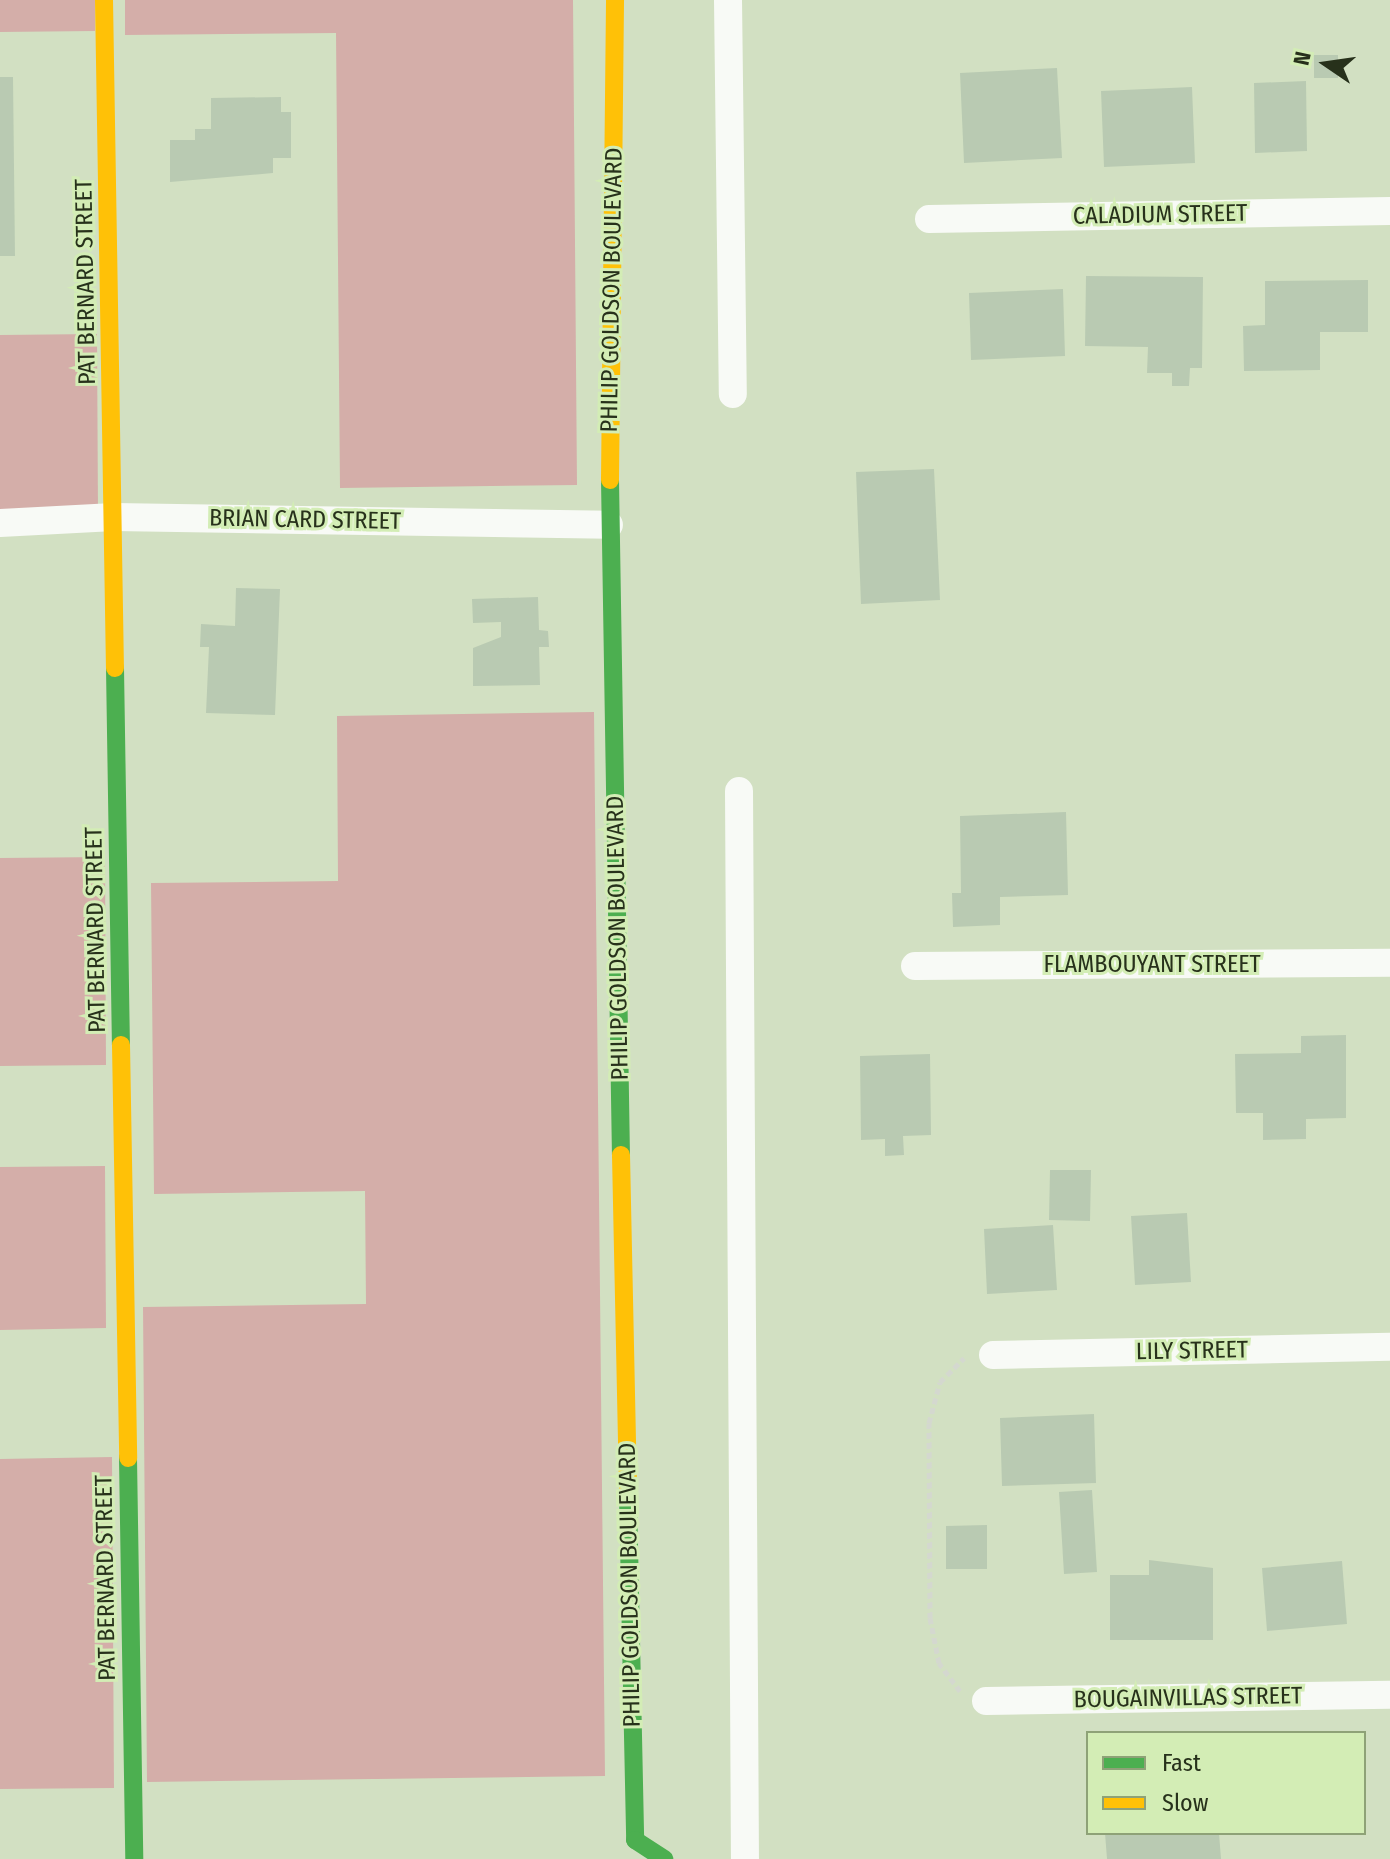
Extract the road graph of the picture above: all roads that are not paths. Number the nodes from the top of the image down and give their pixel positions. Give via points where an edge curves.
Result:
1 (104, 0) edge
2 (615, 0) edge
3 (728, 0) edge
4 (1390, 211) edge
5 (929, 219) dead end
6 (733, 394) dead end
7 (114, 517) junction
8 (0, 523) edge
9 (609, 525) junction
10 (739, 791) dead end
11 (1390, 963) edge
12 (915, 966) dead end
13 (1390, 1347) edge
14 (993, 1355) road end
15 (1390, 1695) edge
16 (986, 1701) road end
17 (134, 1859) edge
18 (664, 1859) edge
19 (745, 1859) edge

1 - 7 street, PAT BERNARD STREET
2 - 9 street, PHILIP GOLDSON BOULEVARD
3 - 6 street
4 - 5 street, CALADIUM STREET
7 - 8 street, BRIAN CARD STREET
7 - 9 street, BRIAN CARD STREET
7 - 17 street, PAT BERNARD STREET
9 - 18 street, PHILIP GOLDSON BOULEVARD via 635,1840
10 - 19 street
11 - 12 street, FLAMBOUYANT STREET
13 - 14 street, LILY STREET
15 - 16 street, BOUGAINVILLAS STREET

